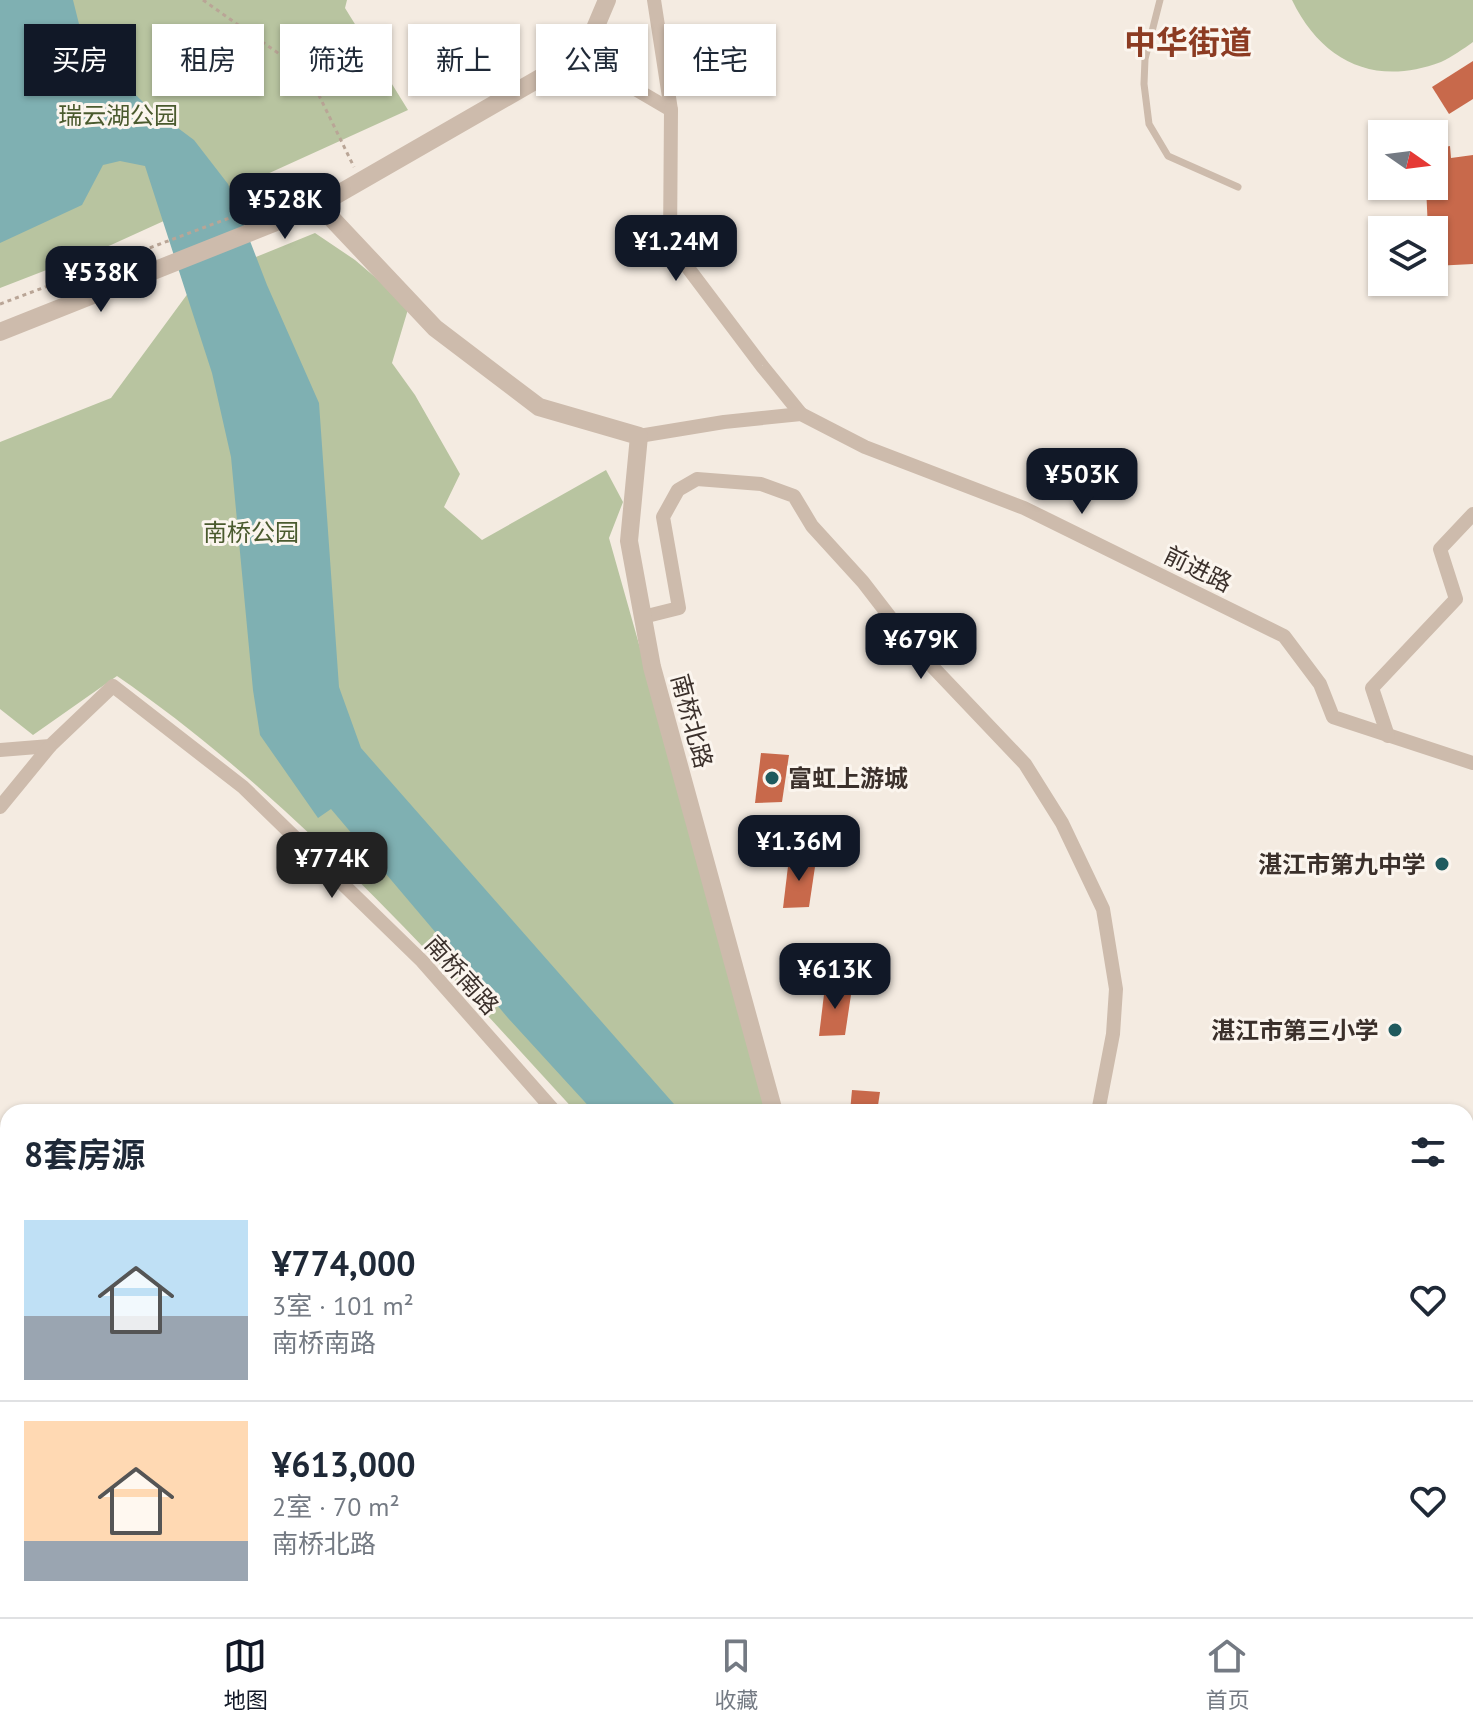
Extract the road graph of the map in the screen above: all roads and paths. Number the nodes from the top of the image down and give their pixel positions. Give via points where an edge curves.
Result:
1 (203, 0) edge
2 (607, 0) edge
3 (654, 0) edge
4 (1160, 0) edge
5 (597, 24) edge
6 (536, 81) edge
7 (647, 96) edge
8 (671, 110) junction
9 (356, 171) dead end
10 (328, 181) dead end
11 (1238, 187) dead end
12 (319, 205) junction
13 (0, 304) edge
14 (0, 332) edge
15 (801, 414) junction
16 (639, 436) junction
17 (1473, 514) edge
18 (643, 617) junction
19 (1388, 736) junction
20 (50, 746) junction
21 (0, 750) edge
22 (1473, 763) edge
23 (0, 807) edge
24 (548, 1104) edge
25 (772, 1104) edge
26 (1100, 1104) edge

1 - 9 path via 309,75
2 - 5 street
3 - 8 street
4 - 11 lane via 1145,59 1149,124 1168,156
6 - 12 street
7 - 8 street
8 - 15 street via 670,244
10 - 13 path
12 - 14 street
12 - 16 street via 435,328 539,407
15 - 16 street
15 - 19 street, 前进路 via 865,447 1024,508 1284,636 1320,684 1333,717
16 - 18 street, 南桥北路 via 629,541
17 - 19 street via 1440,549 1456,599 1372,688
18 - 25 street, 南桥北路 via 652,667
18 - 26 street via 679,608 663,517 678,490 697,479 761,484 794,496 812,526 910,643 1025,764 1062,823 1103,909 1116,989
19 - 22 street, 前进路
20 - 21 street
20 - 23 street
20 - 24 street, 南桥南路 via 113,686 243,787 422,961

